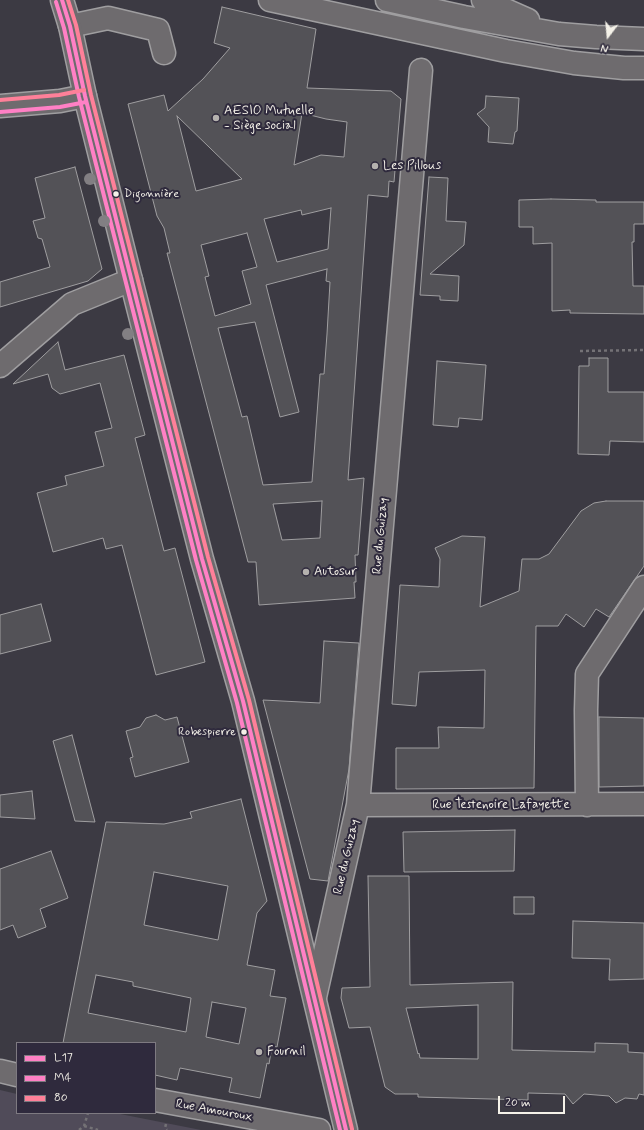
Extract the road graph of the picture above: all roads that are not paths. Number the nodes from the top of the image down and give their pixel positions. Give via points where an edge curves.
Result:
1 (62, 0) edge
2 (270, 0) edge
3 (387, 0) edge
4 (483, 0) edge
5 (70, 26) junction
6 (559, 34) junction
7 (644, 39) edge
8 (164, 53) dead end
9 (644, 68) edge
10 (421, 70) dead end
11 (85, 96) junction
12 (0, 106) edge
13 (131, 280) junction
14 (0, 366) edge
15 (644, 587) edge
16 (644, 804) edge
17 (358, 805) junction
18 (587, 805) junction
19 (315, 996) junction
20 (0, 1071) edge
21 (16, 1074) edge
22 (156, 1100) edge
23 (320, 1130) edge
24 (346, 1130) edge

1 - 5 main road
2 - 9 main road via 506,51 574,63
3 - 6 main road
4 - 6 main road
5 - 8 main road via 108,18 158,30
5 - 11 main road
6 - 7 main road
10 - 17 main road, Rue du Guizay
11 - 12 main road via 60,101
11 - 13 main road
13 - 14 main road via 72,304
13 - 19 main road via 202,559 243,701
15 - 18 main road via 587,674
16 - 18 main road, Rue Testenoire Lafayette
17 - 18 main road, Rue Testenoire Lafayette
17 - 19 main road, Rue du Guizay
19 - 24 main road
20 - 21 main road
22 - 23 main road, Rue Amouroux

